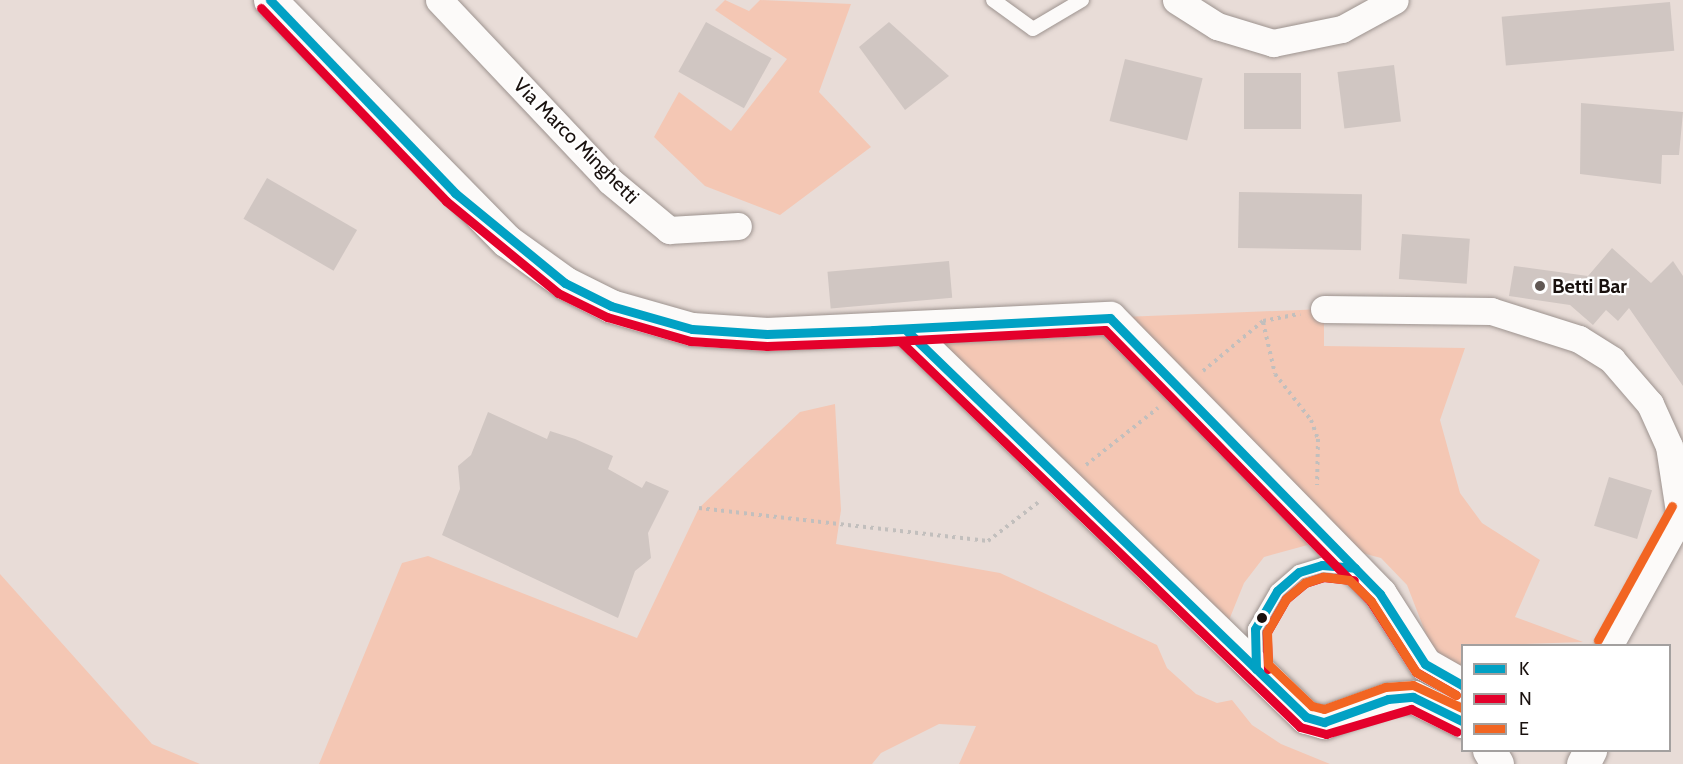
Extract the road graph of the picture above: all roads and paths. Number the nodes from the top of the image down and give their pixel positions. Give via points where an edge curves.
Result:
1 (270, 0) edge
2 (439, 0) edge
3 (993, 0) edge
4 (1082, 0) edge
5 (1176, 0) edge
6 (1395, 0) edge
7 (738, 226) dead end
8 (1324, 309) dead end
9 (1263, 321) dead end
10 (905, 329) junction
11 (1321, 497) dead end
12 (1681, 515) edge
13 (1355, 568) junction
14 (1610, 644) edge
15 (1256, 669) junction
16 (1461, 685) edge
17 (1461, 721) edge

1 - 10 main road via 455,193 565,284 611,306 692,329 767,334
2 - 7 street, Via Marco Minghetti via 610,181 669,230
3 - 4 lane via 1033,28
5 - 6 street via 1217,26 1273,43 1342,29
8 - 12 street via 1491,310 1579,339 1612,360 1650,404 1669,446
9 - 11 path via 1275,374 1311,420 1318,440 1316,481
10 - 13 main road via 1110,318
10 - 15 main road
12 - 14 street
13 - 15 lane via 1299,572 1277,591 1255,629
13 - 16 main road via 1380,594 1425,664
15 - 17 main road via 1306,717 1324,722 1388,699 1413,697

